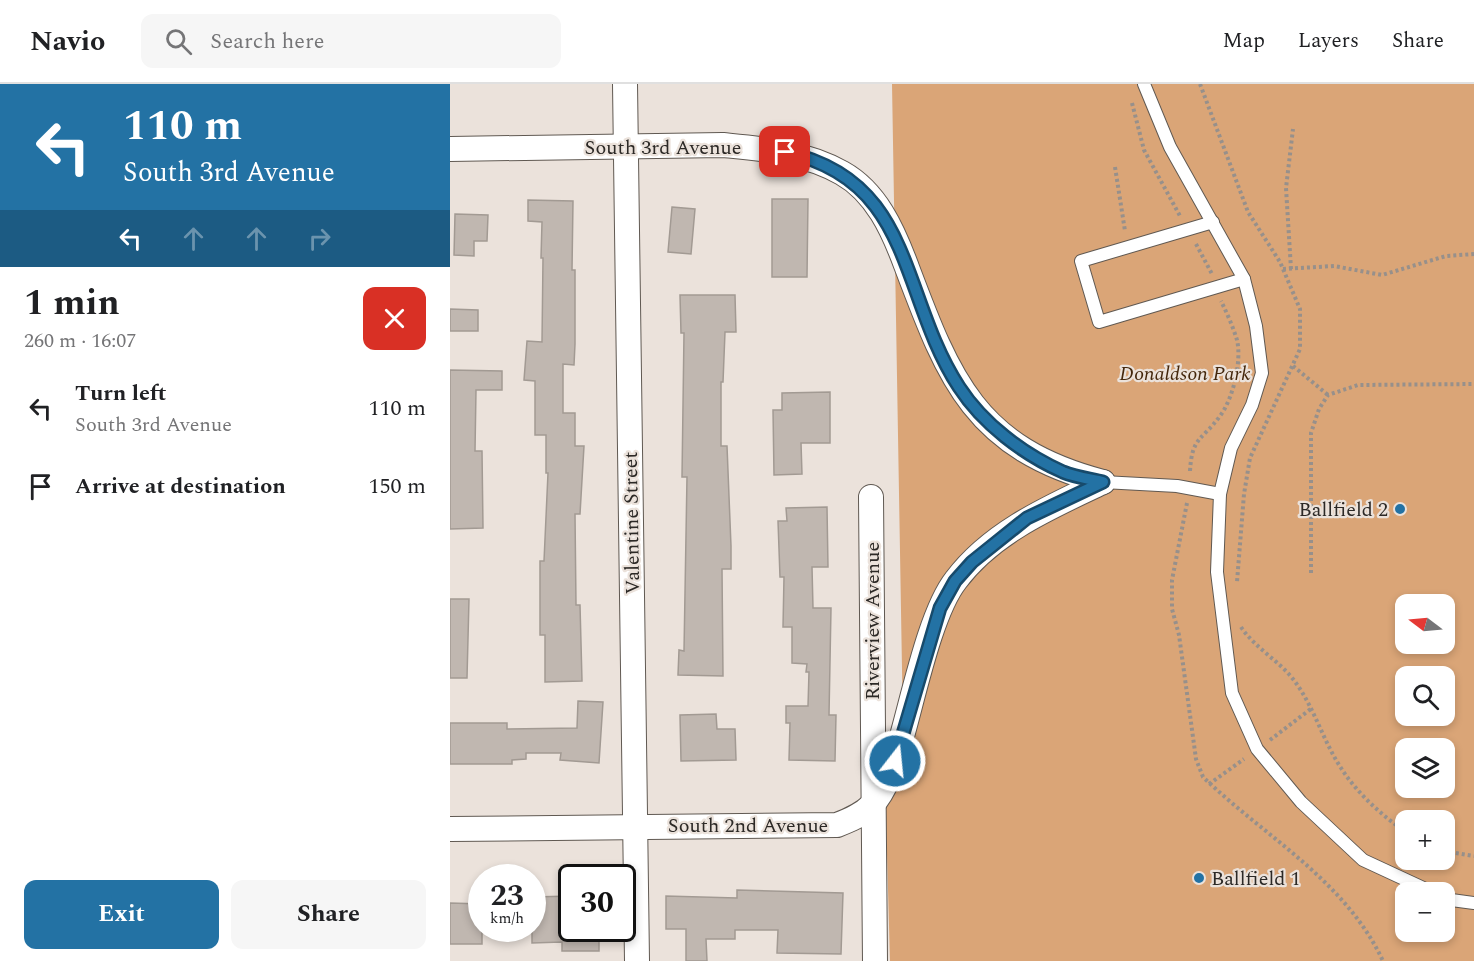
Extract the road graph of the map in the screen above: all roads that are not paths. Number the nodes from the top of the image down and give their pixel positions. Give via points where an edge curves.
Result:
1 (625, 84) edge
2 (1144, 84) edge
3 (626, 146) junction
4 (450, 149) edge
5 (1213, 222) junction
6 (1244, 279) junction
7 (1103, 482) junction
8 (1220, 494) junction
9 (871, 497) dead end
10 (873, 804) junction
11 (635, 826) junction
12 (450, 829) edge
13 (1410, 882) edge
14 (1455, 900) edge
15 (1474, 903) edge
16 (637, 961) edge
17 (875, 961) edge

1 - 3 street, Valentine Street
2 - 5 lane via 1170,147
3 - 4 street, South 3rd Avenue
3 - 7 street, South 3rd Avenue via 768,149 801,156 844,174 874,201 886,222 945,365 977,411 1038,458 1065,472
3 - 11 street, Valentine Street
5 - 6 lane
5 - 6 lane via 1081,261 1099,322
6 - 8 lane via 1252,303 1262,372 1252,405 1231,448
7 - 8 lane via 1177,486
7 - 10 street, South 2nd Avenue via 1027,518 972,562 955,581 940,608 895,761
8 - 13 lane via 1216,572 1232,693 1257,749 1301,802 1363,860
9 - 10 street, Riverview Avenue
10 - 11 street, South 2nd Avenue via 856,818 837,825
10 - 17 street, Riverview Avenue
11 - 12 street, South 2nd Avenue
11 - 16 street, Valentine Street
14 - 15 lane

